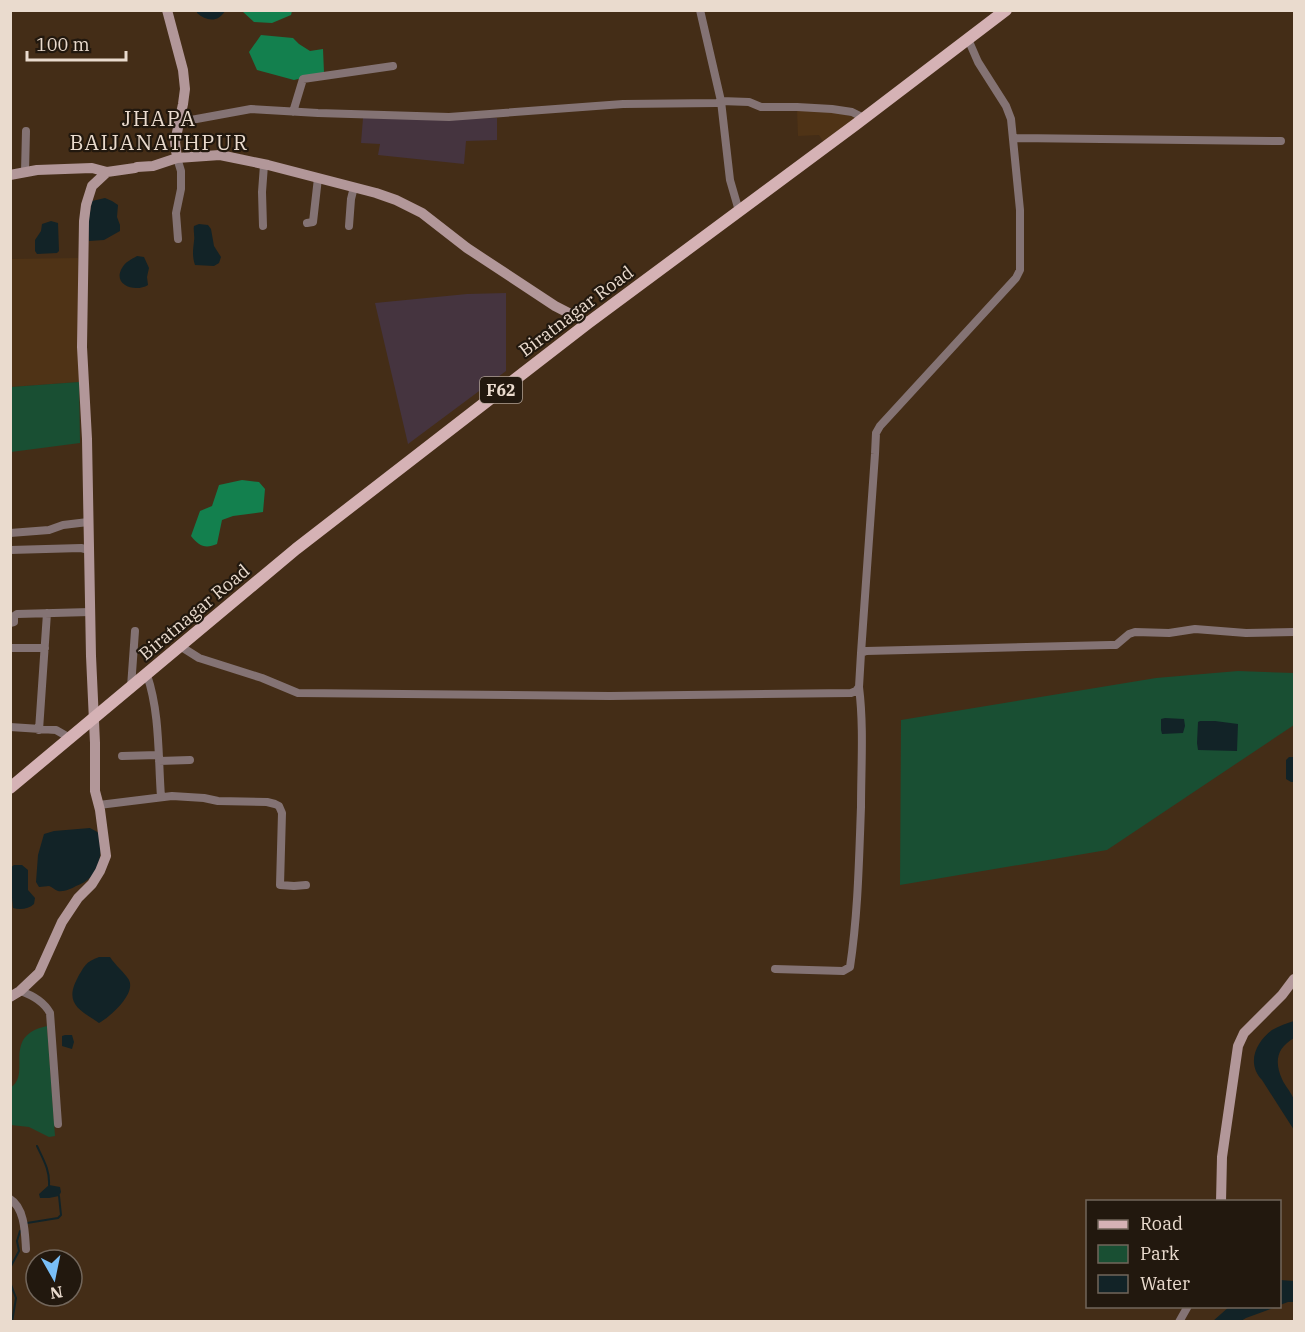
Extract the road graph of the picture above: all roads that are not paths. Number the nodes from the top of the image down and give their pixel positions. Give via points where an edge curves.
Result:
1 (167, 10) edge
2 (700, 10) edge
3 (1006, 10) edge
4 (968, 39) junction
5 (393, 66) dead end
6 (720, 101) junction
7 (293, 111) junction
8 (864, 118) junction
9 (180, 122) junction
10 (26, 131) dead end
11 (1014, 138) junction
12 (1281, 141) dead end
13 (177, 158) junction
14 (264, 165) junction
15 (92, 168) junction
16 (25, 172) junction
17 (107, 172) junction
18 (10, 175) edge
19 (318, 178) junction
20 (92, 186) junction
21 (354, 188) junction
22 (739, 211) junction
23 (307, 223) dead end
24 (263, 226) dead end
25 (349, 226) dead end
26 (178, 239) dead end
27 (588, 323) junction
28 (88, 522) junction
29 (10, 533) edge
30 (10, 550) edge
31 (89, 550) junction
32 (90, 612) junction
33 (47, 613) junction
34 (11, 624) edge
35 (135, 631) dead end
36 (1294, 632) edge
37 (180, 646) junction
38 (10, 648) edge
39 (45, 648) junction
40 (861, 653) junction
41 (147, 675) junction
42 (859, 687) junction
43 (131, 688) junction
44 (93, 719) junction
45 (10, 727) edge
46 (39, 730) junction
47 (70, 738) junction
48 (122, 756) dead end
49 (158, 758) junction
50 (190, 760) dead end
51 (10, 788) edge
52 (161, 796) junction
53 (99, 805) junction
54 (306, 885) dead end
55 (775, 969) dead end
56 (1294, 979) edge
57 (15, 994) edge
58 (58, 1124) dead end
59 (10, 1199) edge
60 (1221, 1200) edge
61 (26, 1248) edge
62 (1187, 1308) edge
63 (1179, 1322) edge

1 - 9 street via 183,70 185,89
2 - 6 street
3 - 4 main road, Biratnagar Road / F62
4 - 8 main road, Biratnagar Road / F62
4 - 11 street via 1006,106
5 - 7 street via 303,79
6 - 7 street via 448,117
6 - 8 street via 749,102 761,107 832,109
6 - 22 street via 730,180
7 - 9 street via 251,109
8 - 22 main road, Biratnagar Road / F62
9 - 13 street via 175,142
10 - 16 street
11 - 12 street
11 - 40 street via 1020,270 876,433
13 - 14 street via 220,155
13 - 17 street via 153,166
13 - 26 street via 181,171 176,213
14 - 19 street
14 - 24 street
15 - 16 street
15 - 17 street
15 - 20 street
16 - 18 street
17 - 20 street
19 - 21 street
19 - 23 street via 313,222
20 - 28 street via 84,221 82,298
21 - 25 street
21 - 27 street via 396,200 422,213 476,254
22 - 27 main road, Biratnagar Road / F62
27 - 37 main road, Biratnagar Road / F62 via 296,549
28 - 29 street
28 - 31 street
30 - 31 street
31 - 32 street
32 - 33 street
32 - 44 street
33 - 34 street via 16,614
33 - 39 street
35 - 43 street
36 - 40 street via 1195,629 1135,632 1116,645
37 - 41 main road, Biratnagar Road / F62
37 - 42 street via 199,658 298,693 610,696 851,693
38 - 39 street
39 - 46 street
40 - 42 street
41 - 43 main road, Biratnagar Road / F62
41 - 49 street via 156,716
42 - 55 street via 860,847 850,967 843,971
43 - 44 main road, Biratnagar Road / F62
44 - 47 main road, Biratnagar Road / F62
44 - 53 street via 95,791
45 - 46 street
46 - 47 street via 56,730
47 - 51 main road, Biratnagar Road / F62
48 - 49 street
49 - 50 street
49 - 52 street
52 - 53 street
52 - 54 street via 279,806 280,885
53 - 57 street via 104,862 62,922 39,973
56 - 60 street via 1244,1033 1238,1046 1222,1157
57 - 58 street via 29,994 50,1013
59 - 61 street via 17,1204 22,1219
62 - 63 street

